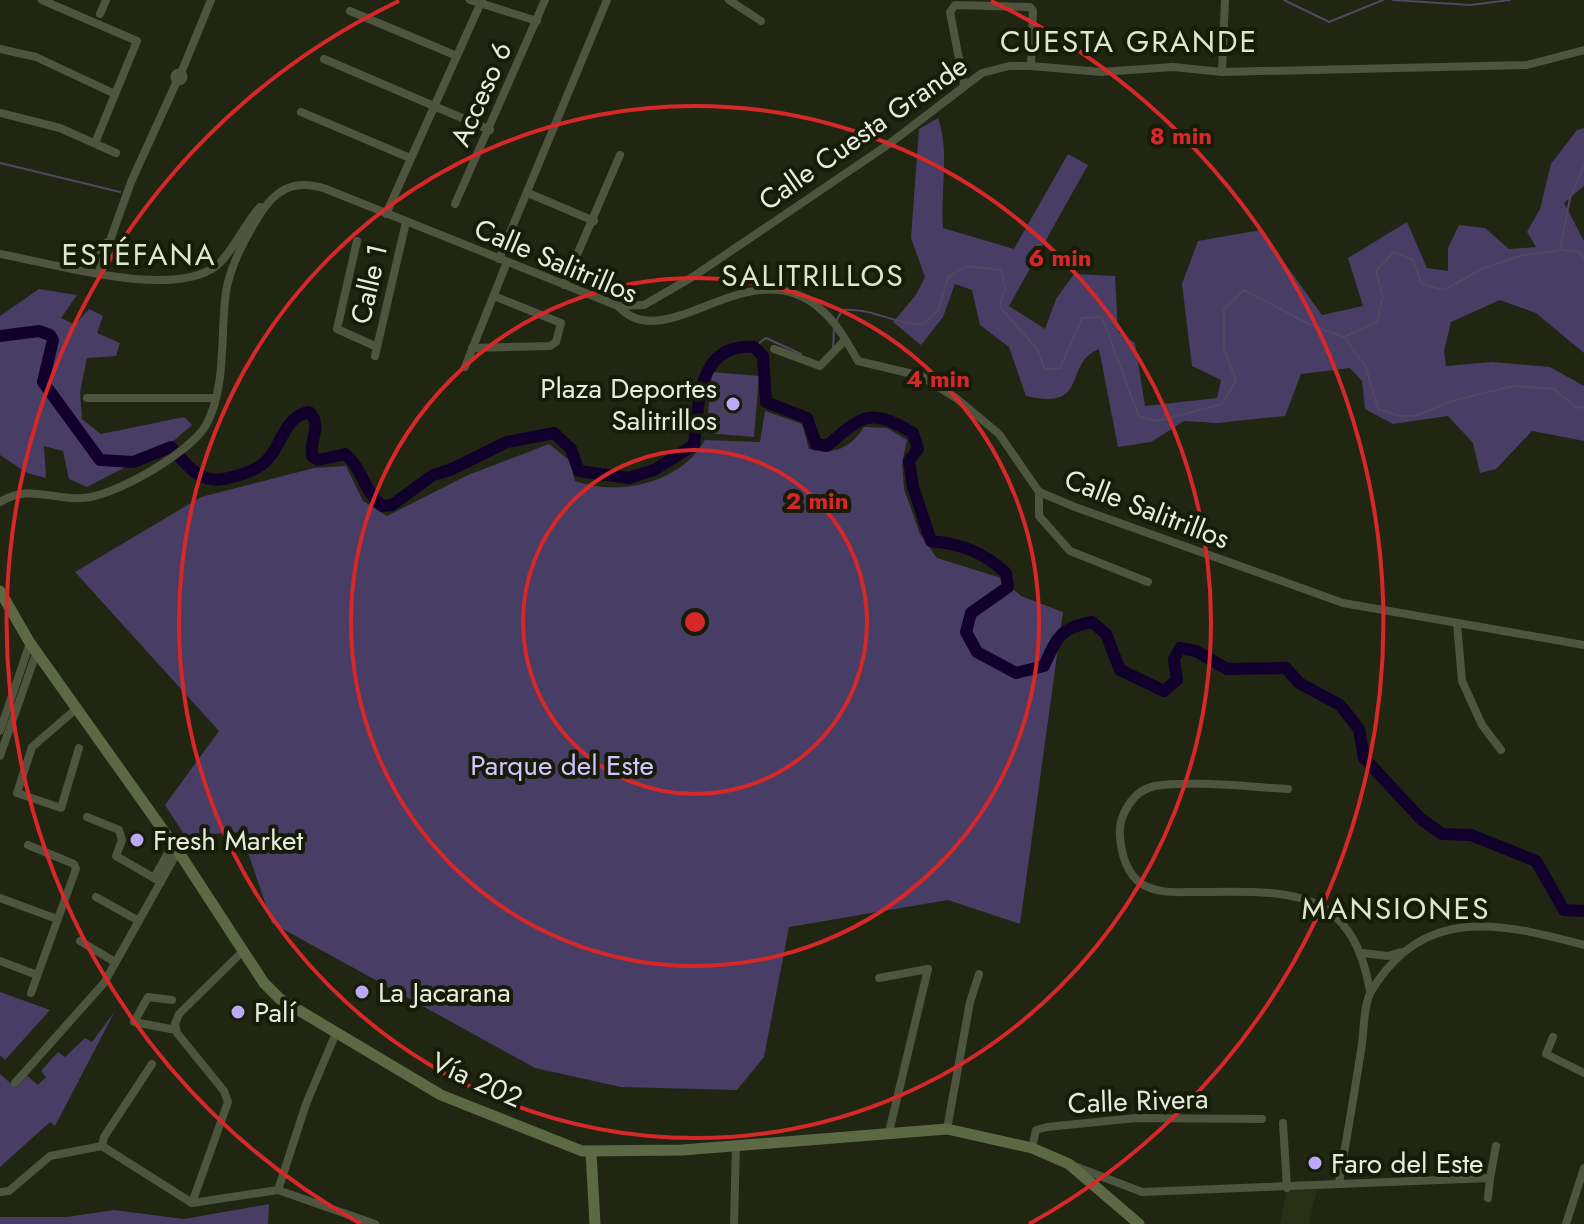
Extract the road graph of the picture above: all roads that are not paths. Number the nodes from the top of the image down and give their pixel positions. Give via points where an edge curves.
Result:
1 (42, 0) edge
2 (106, 0) edge
3 (211, 0) edge
4 (470, 0) edge
5 (545, 0) edge
6 (607, 0) edge
7 (729, 0) edge
8 (1225, 0) edge
9 (481, 2) edge
10 (743, 4) edge
11 (350, 11) dead end
12 (100, 14) dead end
13 (537, 21) junction
14 (761, 21) dead end
15 (0, 49) edge
16 (1584, 50) edge
17 (457, 56) junction
18 (324, 59) dead end
19 (1031, 66) junction
20 (1222, 72) junction
21 (964, 85) junction
22 (115, 94) junction
23 (434, 106) junction
24 (301, 112) dead end
25 (0, 113) edge
26 (490, 130) junction
27 (95, 143) junction
28 (116, 153) dead end
29 (620, 155) dead end
30 (410, 158) junction
31 (528, 193) junction
32 (269, 198) junction
33 (455, 204) dead end
34 (386, 214) junction
35 (594, 221) junction
36 (406, 222) junction
37 (357, 241) dead end
38 (106, 242) junction
39 (0, 254) edge
40 (503, 260) junction
41 (87, 271) junction
42 (98, 274) junction
43 (564, 285) junction
44 (494, 296) junction
45 (618, 306) junction
46 (843, 336) junction
47 (472, 348) junction
48 (774, 349) dead end
49 (465, 367) dead end
50 (87, 398) dead end
51 (215, 398) junction
52 (1039, 492) junction
53 (0, 502) edge
54 (1148, 582) dead end
55 (0, 591) edge
56 (1457, 623) junction
57 (1584, 645) edge
58 (34, 647) junction
59 (18, 693) junction
60 (76, 709) junction
61 (0, 731) edge
62 (79, 748) dead end
63 (1501, 750) dead end
64 (1, 751) edge
65 (1288, 789) dead end
66 (87, 817) dead end
67 (28, 845) dead end
68 (176, 848) junction
69 (158, 880) junction
70 (96, 897) dead end
71 (0, 898) edge
72 (57, 919) junction
73 (139, 921) junction
74 (80, 941) dead end
75 (1584, 945) edge
76 (1403, 951) junction
77 (242, 952) junction
78 (1362, 953) junction
79 (0, 961) edge
80 (115, 962) junction
81 (979, 974) dead end
82 (37, 975) junction
83 (879, 978) dead end
84 (1370, 991) junction
85 (31, 993) dead end
86 (172, 1000) dead end
87 (176, 1030) junction
88 (336, 1033) junction
89 (1553, 1037) dead end
90 (152, 1064) dead end
91 (1584, 1073) edge
92 (15, 1083) dead end
93 (1262, 1119) dead end
94 (1283, 1123) dead end
95 (947, 1129) junction
96 (889, 1132) junction
97 (736, 1145) junction
98 (102, 1146) junction
99 (1496, 1146) dead end
100 (1032, 1148) junction
101 (591, 1152) junction
102 (1069, 1164) junction
103 (1584, 1168) edge
104 (1490, 1178) junction
105 (1339, 1183) junction
106 (1287, 1188) junction
107 (278, 1190) junction
108 (0, 1192) edge
109 (1488, 1198) dead end
110 (192, 1203) junction
111 (375, 1224) edge
112 (595, 1224) edge
113 (734, 1224) edge
114 (1139, 1224) edge
115 (1566, 1224) edge

1 - 22 street via 137,41
2 - 12 street
3 - 38 street
4 - 9 street
5 - 13 street, Acceso 6
6 - 31 street
7 - 10 street
8 - 20 street
9 - 13 street
9 - 17 street
10 - 14 street
11 - 17 street
13 - 26 street, Acceso 6
15 - 22 street via 36,57
16 - 20 street, Calle Cuesta Grande via 1527,65
17 - 23 street
18 - 23 street
19 - 20 street, Calle Cuesta Grande
19 - 21 street, Calle Cuesta Grande via 994,69
19 - 21 street via 1030,7 955,5 950,12
21 - 45 street, Calle Cuesta Grande via 889,144 694,276 644,305
22 - 27 street
23 - 26 street
23 - 30 street
24 - 30 street
25 - 27 street
26 - 33 street, Acceso 6
27 - 28 street
29 - 35 street
30 - 34 street
31 - 35 street
31 - 40 street
32 - 34 street, Calle Salitrillos via 304,184
32 - 42 street via 219,264 206,272 140,280
32 - 51 street via 230,276
34 - 36 street, Calle Salitrillos
35 - 43 street
36 - 37 street, Calle 1 via 376,351 337,329
36 - 40 street, Calle Salitrillos
38 - 41 street via 94,253
38 - 42 street
39 - 41 street
40 - 43 street, Calle Salitrillos
40 - 44 street
41 - 42 street
43 - 45 street, Calle Salitrillos
44 - 47 street
44 - 47 street via 561,323 556,342
45 - 46 street, Calle Salitrillos via 628,317 666,321 745,290 763,290 802,298
46 - 48 street via 820,366
46 - 52 street, Calle Salitrillos via 858,361 921,376 979,415 999,434
47 - 49 street
50 - 51 street
51 - 53 street via 207,424 187,445 103,494 69,498 24,491
52 - 54 street via 1039,516 1070,551
52 - 56 street, Calle Salitrillos via 1343,603
55 - 58 main road, Vía 202
56 - 57 street, Calle Salitrillos
56 - 63 street via 1465,690
58 - 59 street
58 - 60 main road, Vía 202
59 - 61 street
59 - 64 street
60 - 62 street via 32,747 17,793 61,808
60 - 68 main road, Vía 202
65 - 78 street via 1153,786 1123,814 1123,857 1140,884 1163,892 1270,893 1307,900 1340,921
66 - 69 street via 119,830 122,840 116,856
67 - 72 street via 76,866
68 - 69 street
68 - 77 main road, Vía 202
69 - 73 street
70 - 73 street
71 - 72 street
72 - 82 street
73 - 80 street
74 - 80 street
75 - 76 street via 1526,931 1463,925 1442,928
76 - 78 street via 1388,956
76 - 84 street
77 - 87 street via 179,1014
77 - 88 main road, Vía 202 via 280,999
78 - 84 street
79 - 82 street
80 - 92 street via 104,983
81 - 95 street
82 - 85 street
83 - 96 street via 928,969
84 - 105 street
86 - 87 street via 148,997 134,1022
87 - 110 street via 228,1102
88 - 101 main road, Vía 202 via 441,1095
88 - 107 street
89 - 91 street via 1546,1054
90 - 98 street
93 - 100 street, Calle Rivera via 1136,1118 1047,1127 1036,1130
94 - 106 street
95 - 96 main road, Vía 202
95 - 100 main road, Vía 202
96 - 97 main road, Vía 202
97 - 101 main road, Vía 202
97 - 113 street
98 - 108 street via 50,1156 9,1191
98 - 110 street
99 - 104 street
100 - 102 main road, Vía 202
101 - 112 main road
102 - 106 street via 1142,1192
102 - 114 main road, Vía 202
103 - 115 street
104 - 105 street
104 - 109 street
105 - 106 street
107 - 110 street
107 - 111 street

